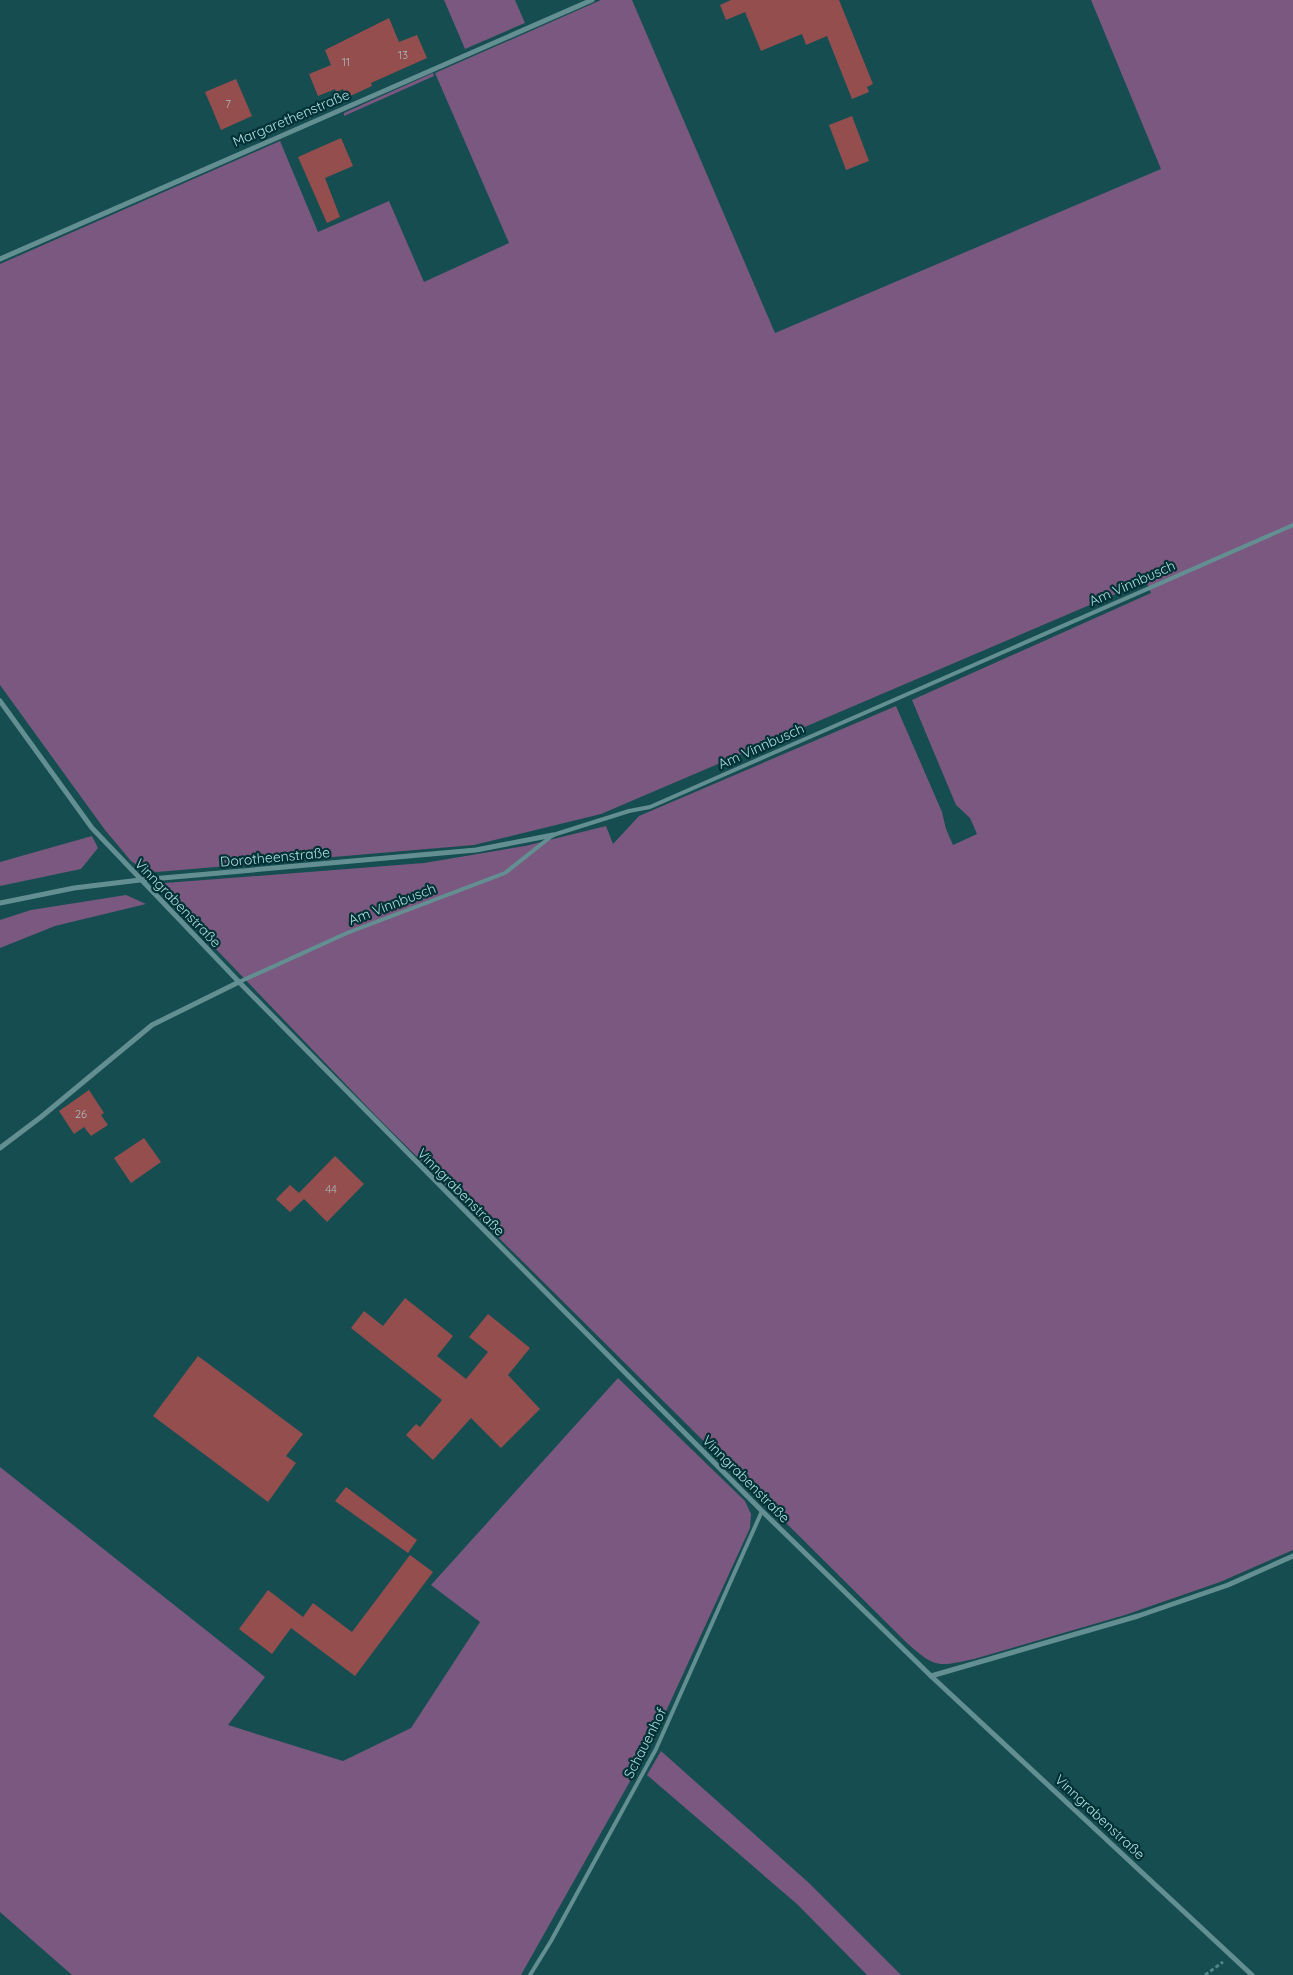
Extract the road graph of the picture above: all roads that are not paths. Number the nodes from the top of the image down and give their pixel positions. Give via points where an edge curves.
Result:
1 (592, 0) edge
2 (0, 259) edge
3 (1293, 525) edge
4 (0, 701) edge
5 (553, 834) junction
6 (140, 880) junction
7 (0, 902) edge
8 (239, 982) junction
9 (0, 1148) edge
10 (762, 1511) junction
11 (1293, 1556) edge
12 (931, 1676) junction
13 (530, 1975) edge
14 (1252, 1975) edge

1 - 2 street, Margarethenstraße
3 - 5 lane, Am Vinnbusch via 650,807
4 - 6 street, Vinngrabenstraße via 92,828
5 - 6 street, Dorotheenstraße via 476,850
5 - 8 lane, Am Vinnbusch via 504,873 347,933
6 - 7 street, Dorotheenstraße
6 - 8 street, Vinngrabenstraße
8 - 9 street via 152,1025
8 - 10 street, Vinngrabenstraße
10 - 12 street, Vinngrabenstraße
10 - 13 lane, Schauenhof via 656,1749
11 - 12 street via 1228,1585 1138,1616
12 - 14 street, Vinngrabenstraße

